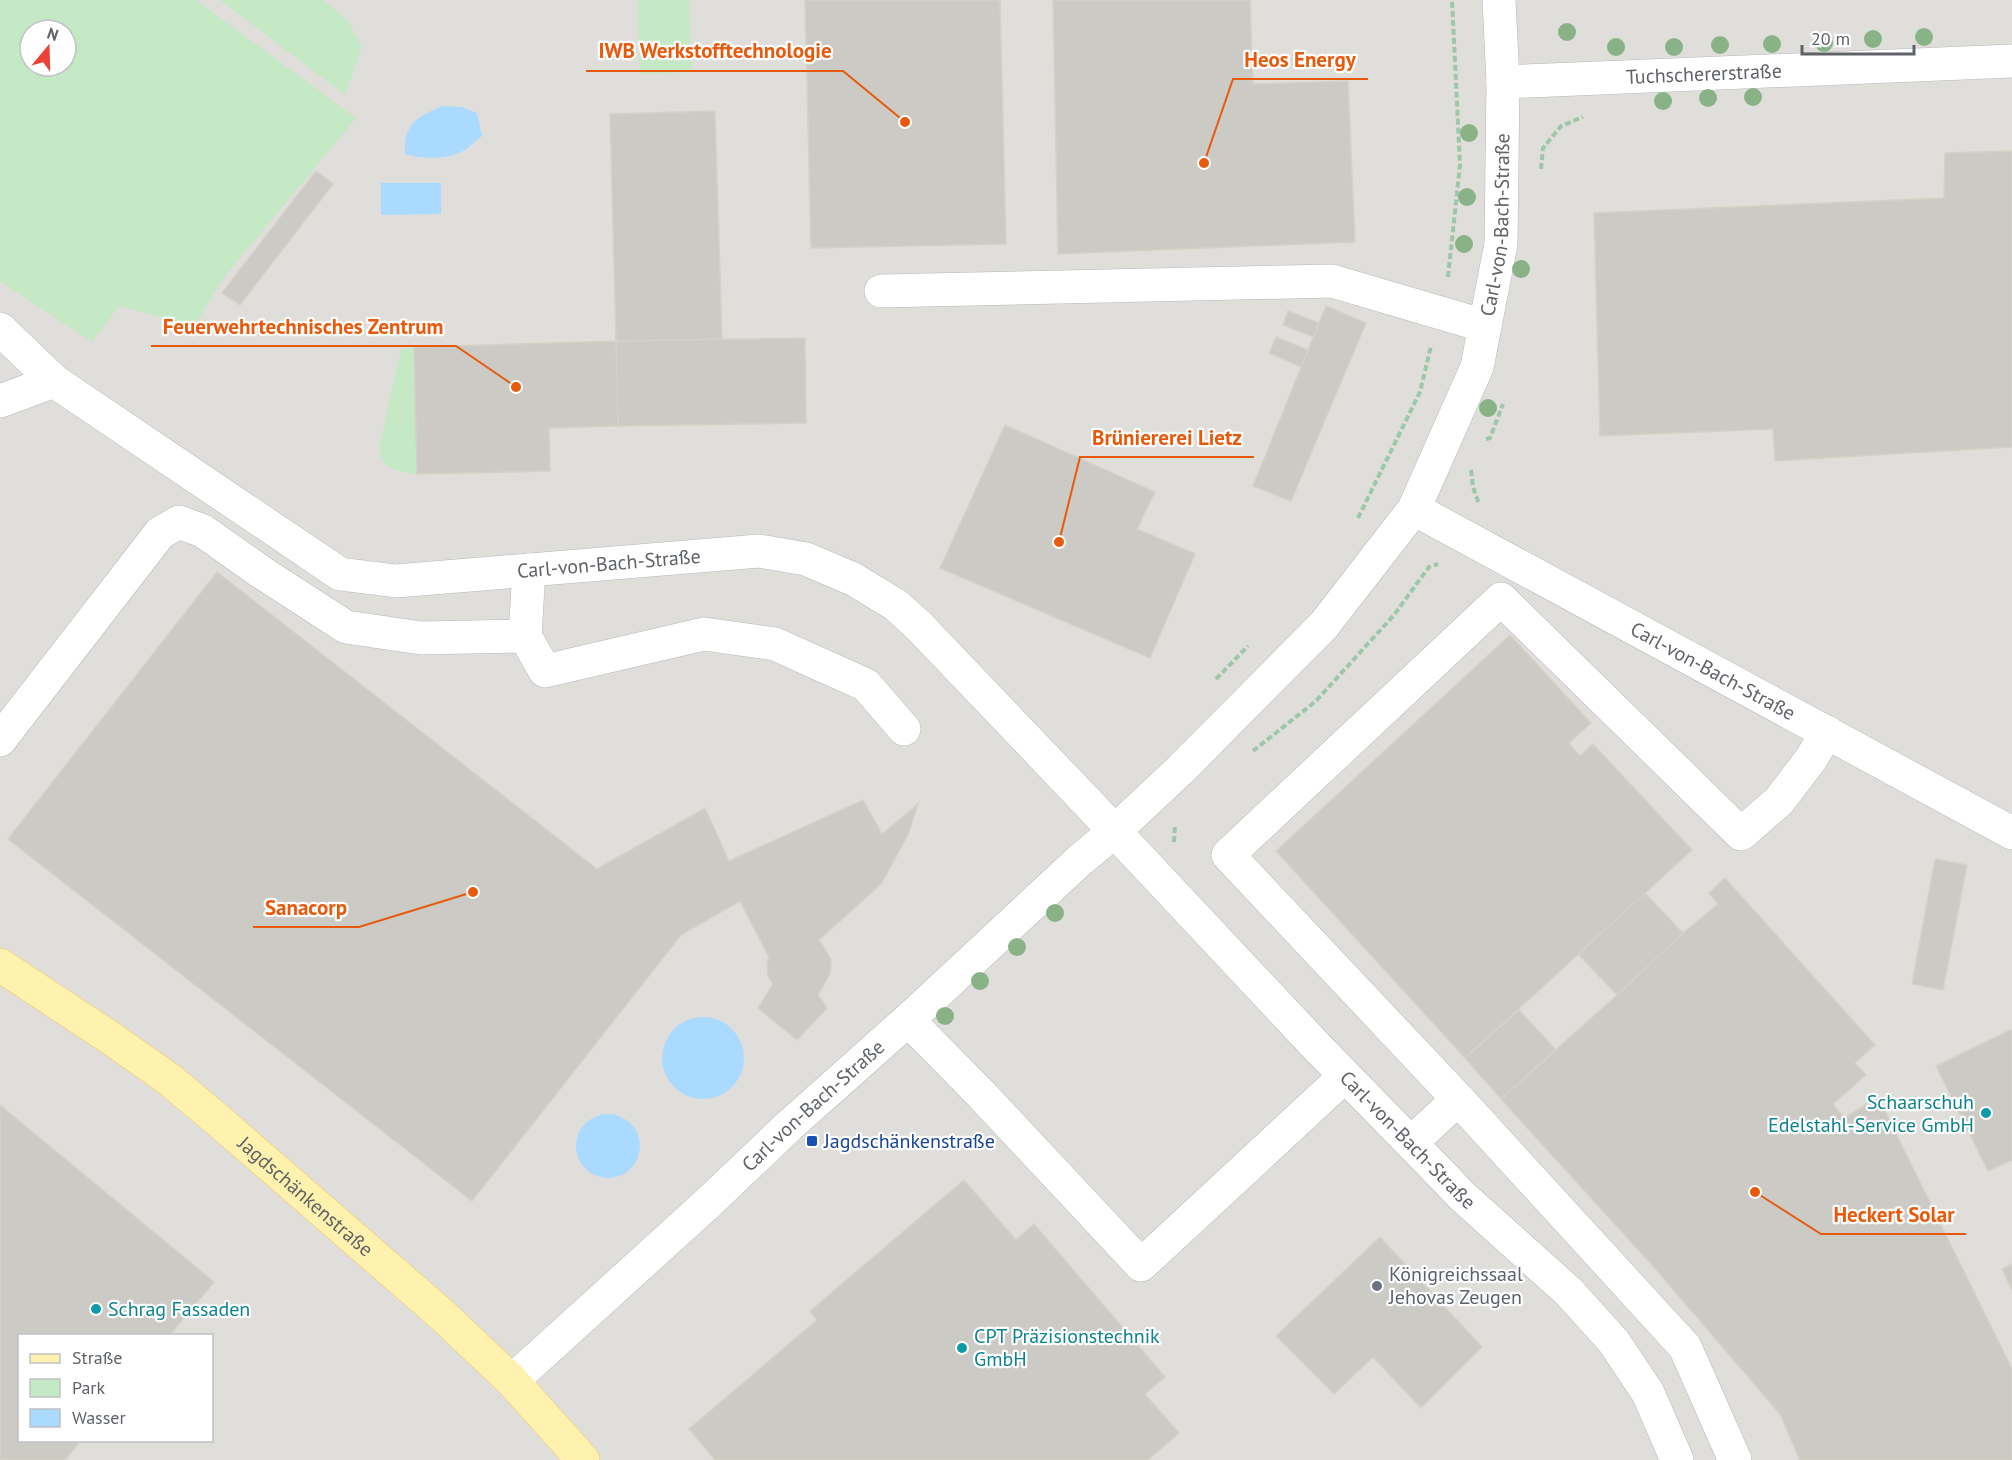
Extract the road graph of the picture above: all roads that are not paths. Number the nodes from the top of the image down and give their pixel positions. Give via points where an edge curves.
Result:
1 (1499, 0) edge
2 (2012, 61) edge
3 (1503, 82) junction
4 (881, 291) dead end
5 (1485, 326) junction
6 (0, 329) edge
7 (54, 381) junction
8 (0, 401) edge
9 (1414, 509) junction
10 (529, 570) junction
11 (525, 636) junction
12 (904, 729) dead end
13 (1827, 732) junction
14 (0, 740) edge
15 (1115, 831) junction
16 (2012, 832) edge
17 (0, 965) edge
18 (908, 1020) junction
19 (1345, 1076) junction
20 (1458, 1099) junction
21 (1411, 1143) junction
22 (512, 1381) junction
23 (583, 1460) edge
24 (1677, 1460) edge
25 (1735, 1460) edge

1 - 3 street, Carl-von-Bach-Straße
2 - 3 street, Tuchschererstraße
3 - 5 street, Carl-von-Bach-Straße via 1501,244
4 - 5 street via 1332,281
5 - 9 street, Carl-von-Bach-Straße via 1477,367
6 - 7 street, Carl-von-Bach-Straße
7 - 8 street
7 - 10 street, Carl-von-Bach-Straße via 340,574 396,581
9 - 13 street, Carl-von-Bach-Straße
9 - 15 street, Carl-von-Bach-Straße via 1324,625
10 - 11 street
10 - 15 street, Carl-von-Bach-Straße via 759,551 806,559 853,579 897,605 919,626
11 - 12 street via 545,671 704,634 775,644 866,685
11 - 14 street via 421,638 346,627 203,531 179,522 160,533
13 - 16 street, Carl-von-Bach-Straße
13 - 20 street via 1779,801 1741,834 1501,599 1228,855
15 - 18 street, Carl-von-Bach-Straße
15 - 19 street, Carl-von-Bach-Straße
17 - 22 main road, Jagdschänkenstraße via 170,1080 440,1313
18 - 19 street via 1141,1265
18 - 22 street, Carl-von-Bach-Straße
19 - 21 street, Carl-von-Bach-Straße
20 - 21 street
20 - 25 street via 1685,1347
21 - 24 street, Carl-von-Bach-Straße via 1462,1196 1569,1292 1614,1341 1648,1393
22 - 23 main road, Jagdschänkenstraße

